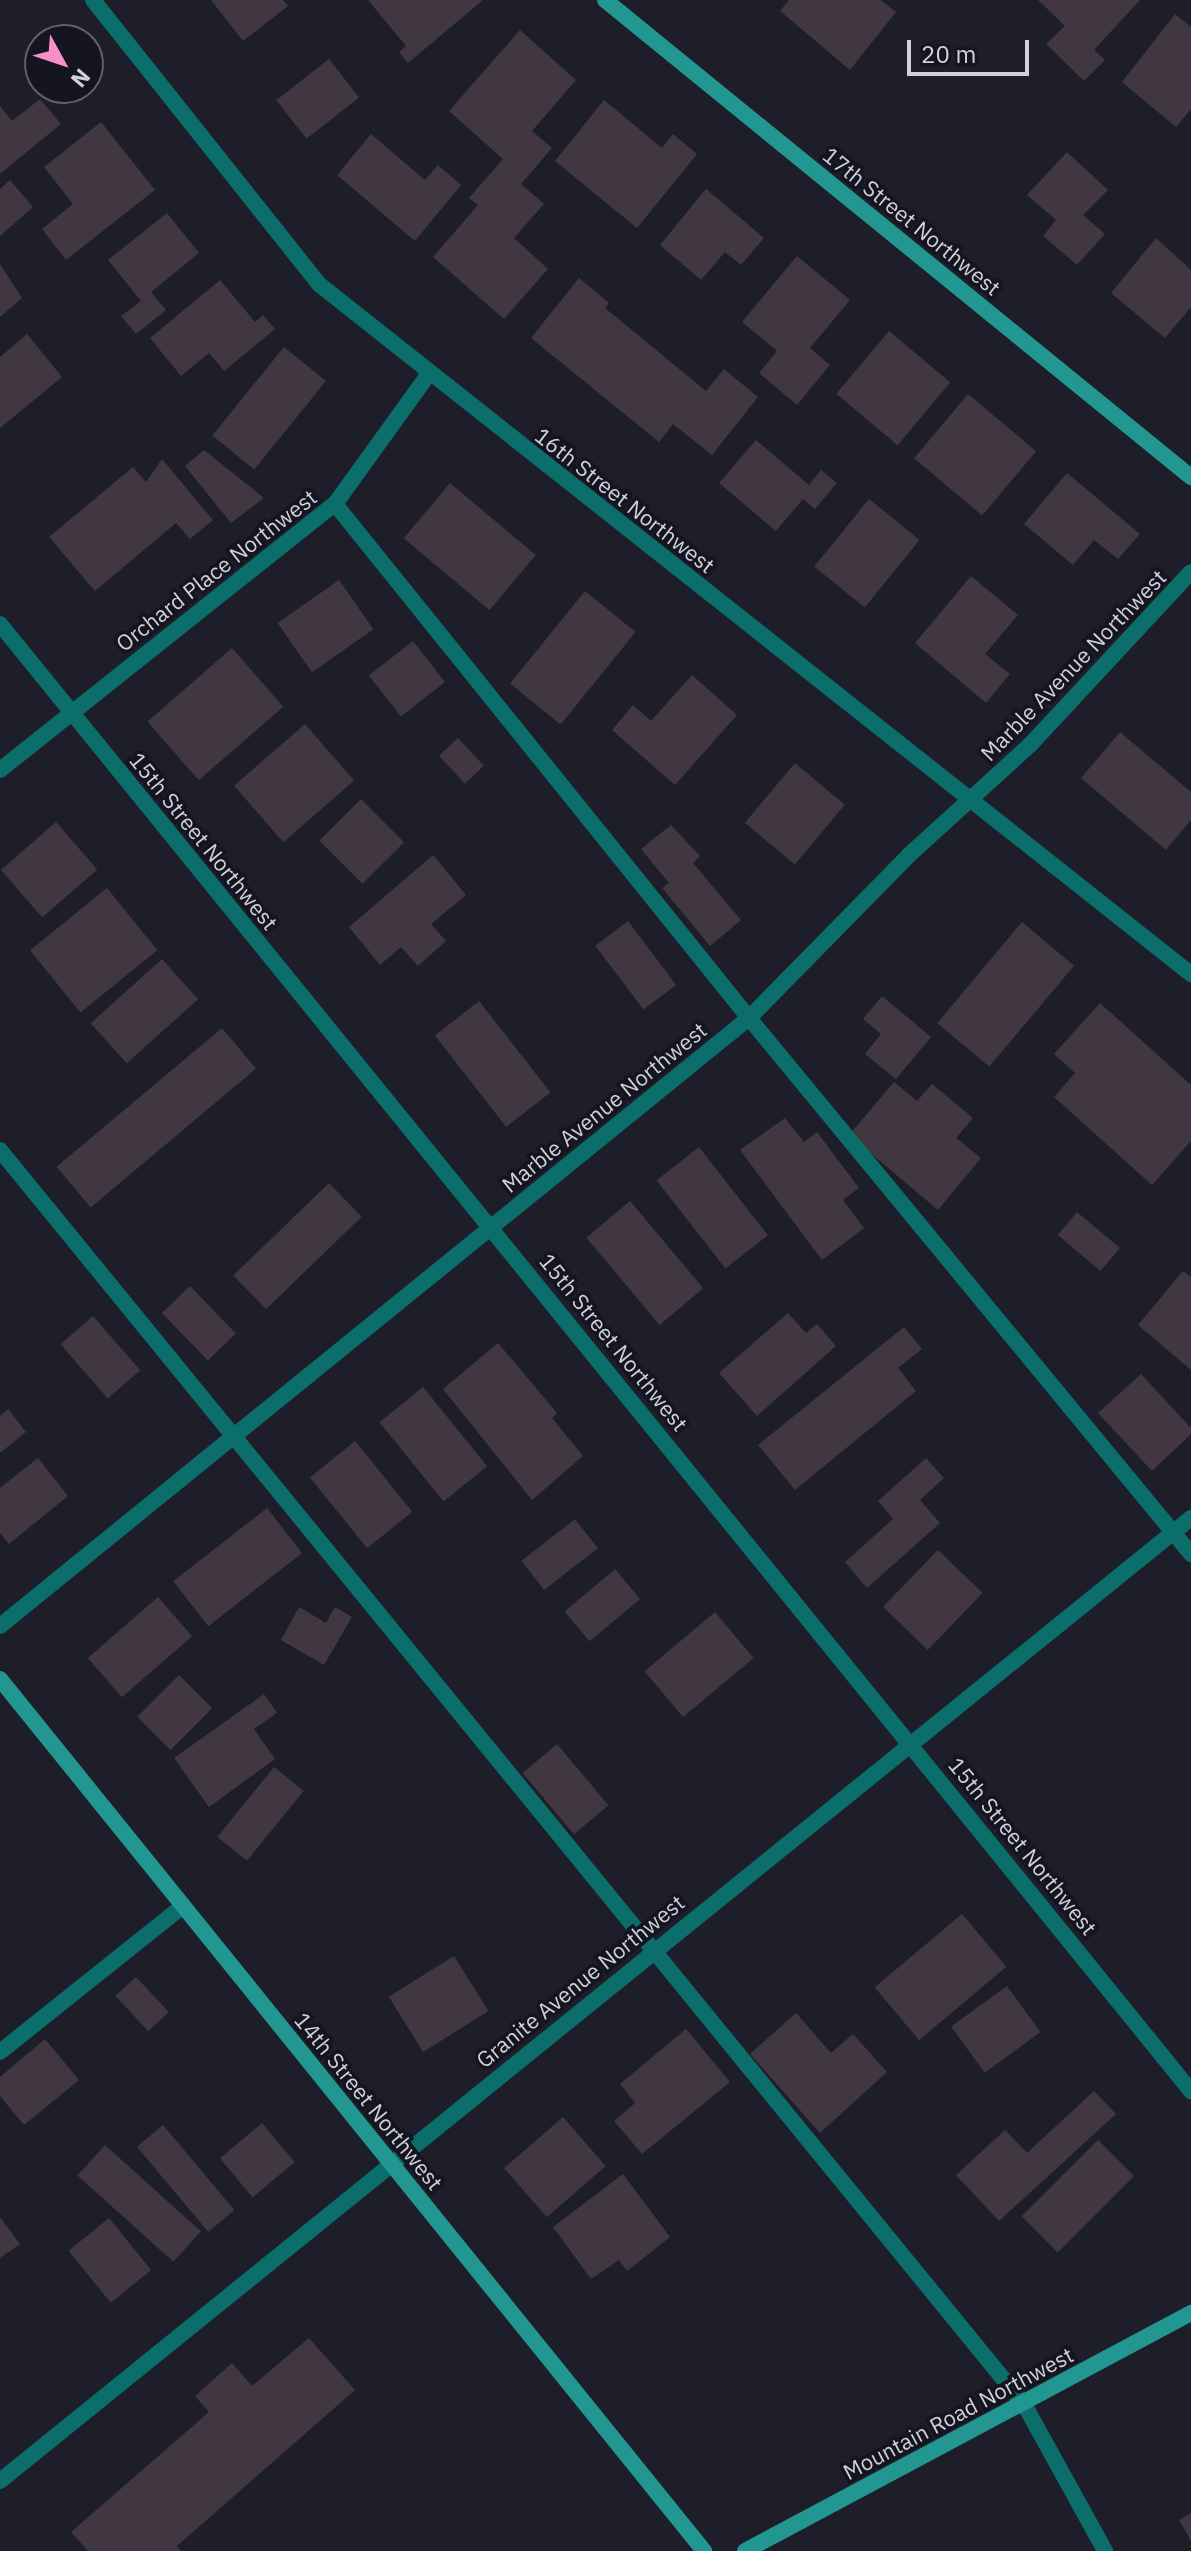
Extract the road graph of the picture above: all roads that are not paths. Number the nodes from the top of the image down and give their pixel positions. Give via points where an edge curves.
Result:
1 (93, 0) edge
2 (605, 0) edge
3 (428, 375) junction
4 (1191, 477) edge
5 (335, 504) junction
6 (1191, 572) edge
7 (0, 624) edge
8 (72, 712) junction
9 (0, 770) edge
10 (975, 798) junction
11 (1191, 974) edge
12 (749, 1018) junction
13 (0, 1150) edge
14 (490, 1228) junction
15 (231, 1435) junction
16 (1191, 1518) edge
17 (1174, 1532) junction
18 (1191, 1554) edge
19 (0, 1626) edge
20 (0, 1679) edge
21 (911, 1741) junction
22 (183, 1906) junction
23 (652, 1950) junction
24 (0, 2052) edge
25 (1191, 2091) edge
26 (392, 2165) junction
27 (1191, 2313) edge
28 (1024, 2404) junction
29 (0, 2481) edge
30 (704, 2551) edge
31 (745, 2551) edge
32 (1105, 2551) edge

1 - 3 street, 16th Street Northwest via 320,285
2 - 4 street, 17th Street Northwest
3 - 5 street, Orchard Place Northwest
3 - 10 street, 16th Street Northwest
5 - 8 street, Orchard Place Northwest
5 - 12 street
6 - 10 street, Marble Avenue Northwest
7 - 8 street, 15th Street Northwest
8 - 9 street, Orchard Place Northwest
8 - 14 street, 15th Street Northwest
10 - 11 street, 16th Street Northwest
10 - 12 street, Marble Avenue Northwest via 909,855
12 - 14 street, Marble Avenue Northwest
12 - 17 street
13 - 15 street
14 - 15 street, Marble Avenue Northwest
14 - 21 street, 15th Street Northwest
15 - 19 street, Marble Avenue Northwest
15 - 23 street
16 - 17 street, Granite Avenue Northwest
17 - 18 street
17 - 21 street, Granite Avenue Northwest
20 - 22 street, 14th Street Northwest
21 - 23 street, Granite Avenue Northwest
21 - 25 street, 15th Street Northwest
22 - 24 street
22 - 26 street, 14th Street Northwest
23 - 26 street, Granite Avenue Northwest
23 - 28 street
26 - 29 street, Granite Avenue Northwest
26 - 30 street, 14th Street Northwest
27 - 28 street, Mountain Road Northwest
28 - 31 street, Mountain Road Northwest
28 - 32 street

